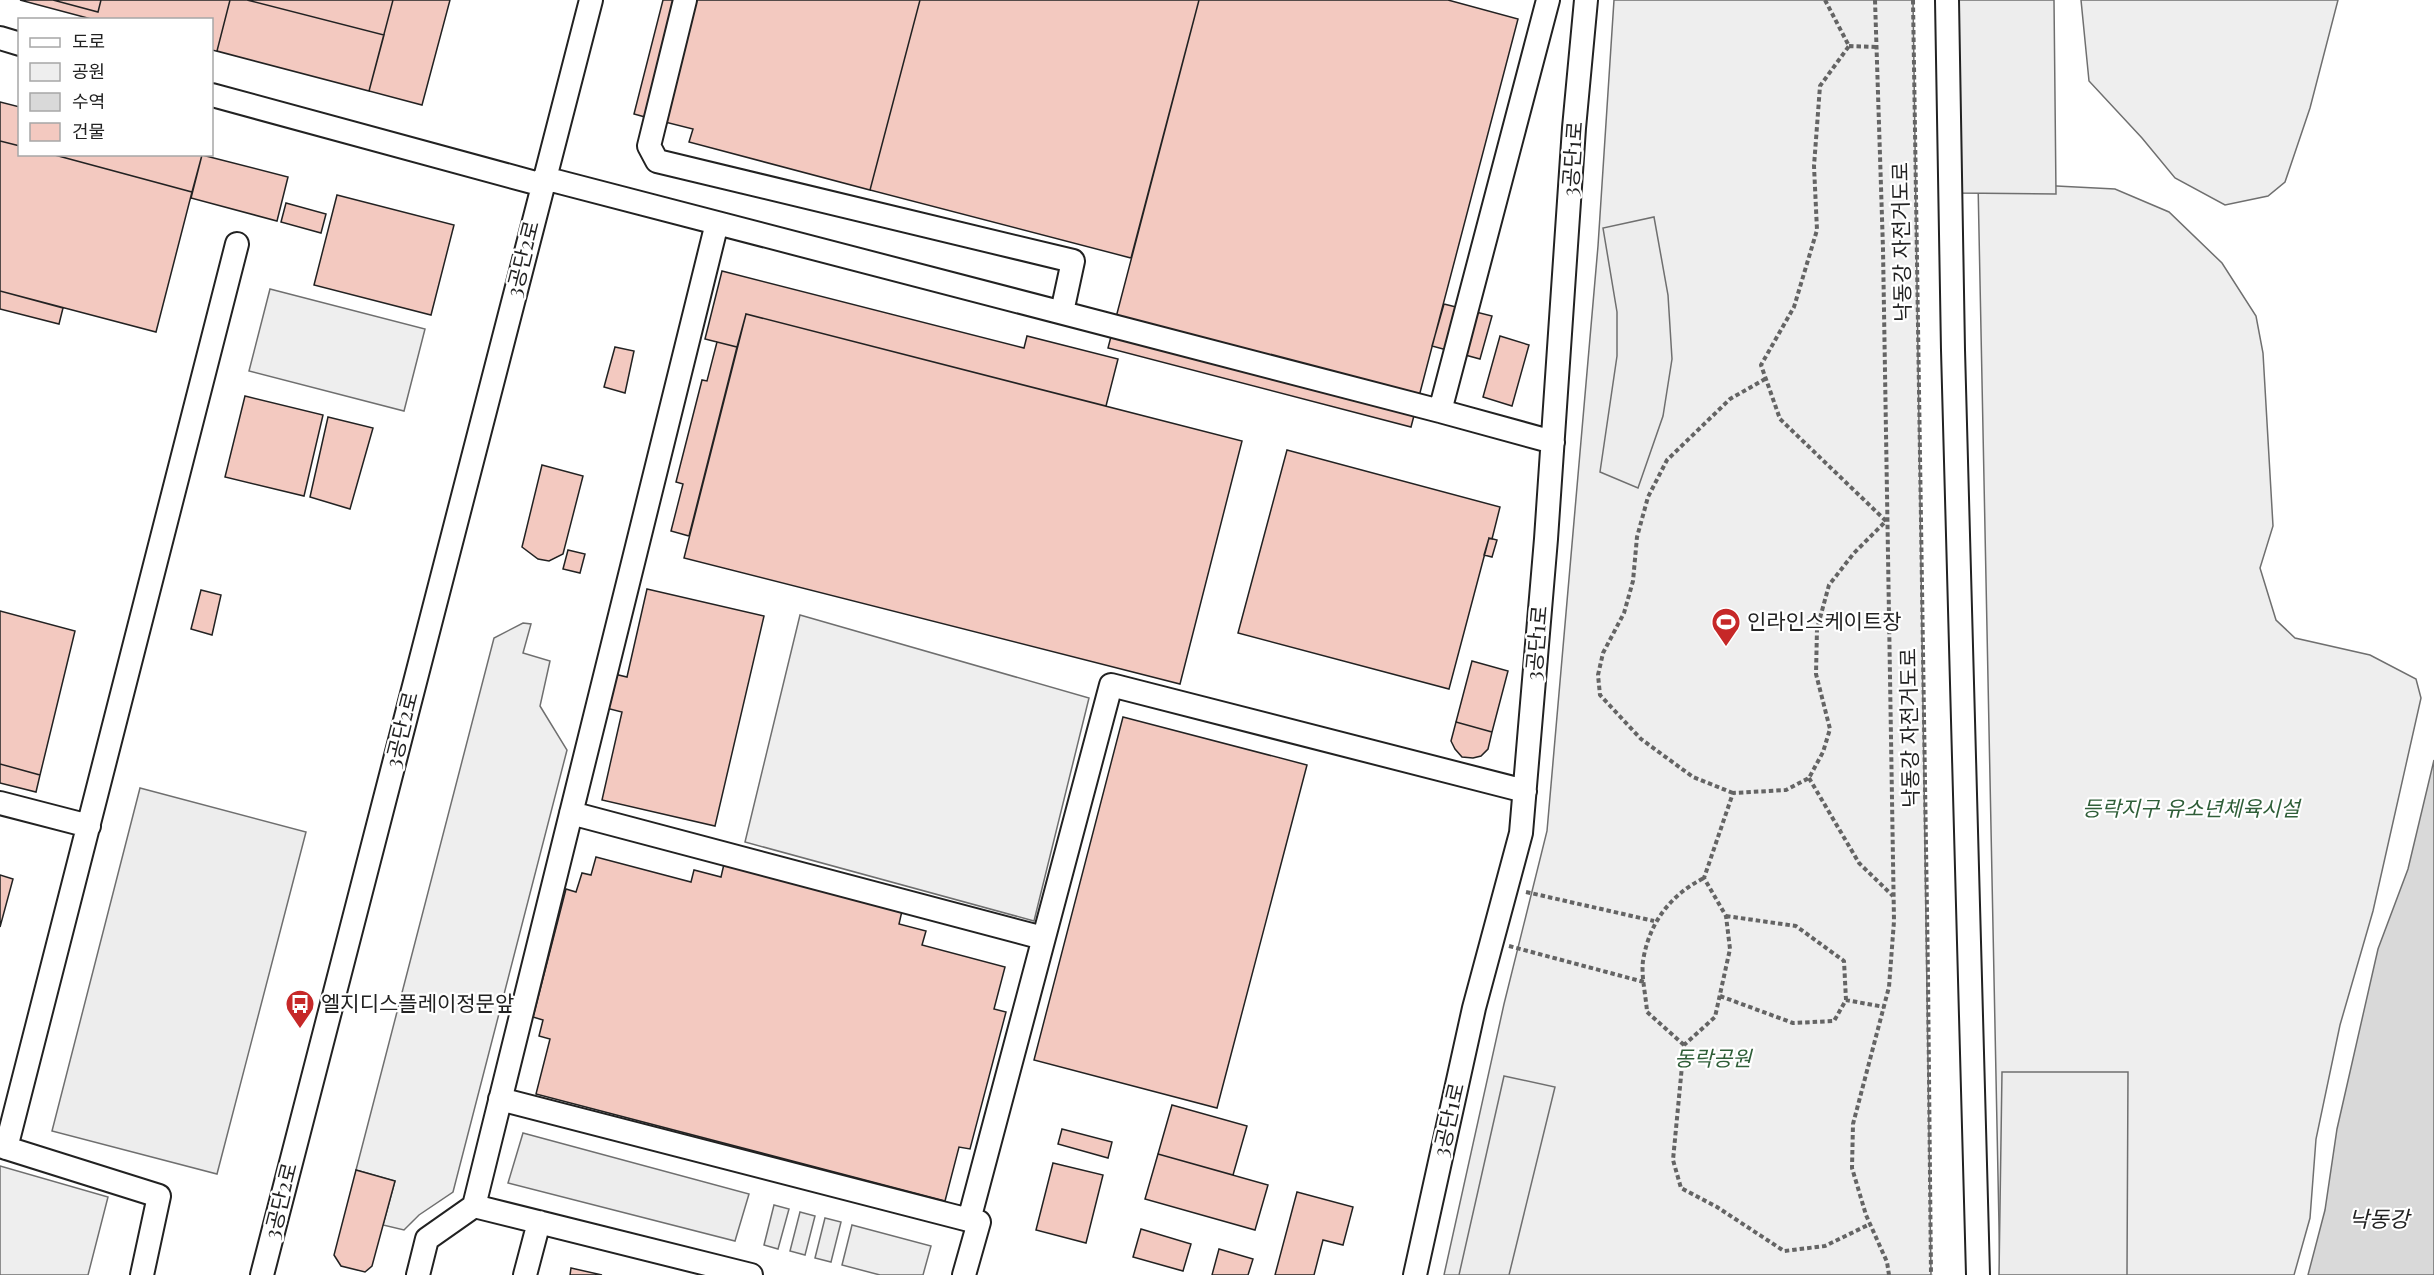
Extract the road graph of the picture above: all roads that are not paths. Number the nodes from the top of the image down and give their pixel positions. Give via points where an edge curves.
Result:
1 (591, 0) edge
2 (685, 0) edge
3 (1548, 0) edge
4 (1586, 0) edge
5 (1947, 0) edge
6 (0, 38) edge
7 (18, 43) edge
8 (213, 95) edge
9 (543, 181) junction
10 (717, 223) junction
11 (237, 244) dead end
12 (1062, 312) junction
13 (1440, 411) junction
14 (1553, 442) junction
15 (1525, 791) junction
16 (0, 802) edge
17 (571, 813) junction
18 (88, 826) junction
19 (1042, 938) junction
20 (500, 1099) junction
21 (3, 1147) edge
22 (474, 1206) junction
23 (969, 1220) junction
24 (538, 1222) junction
25 (142, 1275) edge
26 (262, 1275) edge
27 (418, 1275) edge
28 (525, 1275) edge
29 (751, 1275) edge
30 (964, 1275) edge
31 (1415, 1275) edge
32 (1978, 1275) edge

1 - 9 street, 3공단2로
2 - 12 street via 649,146 657,161 1073,261
3 - 13 street
4 - 14 street, 3공단1로
5 - 32 street
6 - 7 street
8 - 9 street
9 - 10 street
9 - 26 street, 3공단2로
10 - 12 street
10 - 17 street
11 - 18 street
12 - 13 street
13 - 14 street
14 - 15 street, 3공단1로
15 - 19 street via 1111,685
15 - 31 street, 3공단1로 via 1521,833 1474,1008
16 - 18 street
17 - 19 street
17 - 20 street
18 - 21 street
19 - 23 street
20 - 22 street
20 - 23 street
21 - 25 street via 159,1196
22 - 24 street
22 - 27 street via 428,1239
23 - 30 street via 979,1222
24 - 28 street
24 - 29 street

